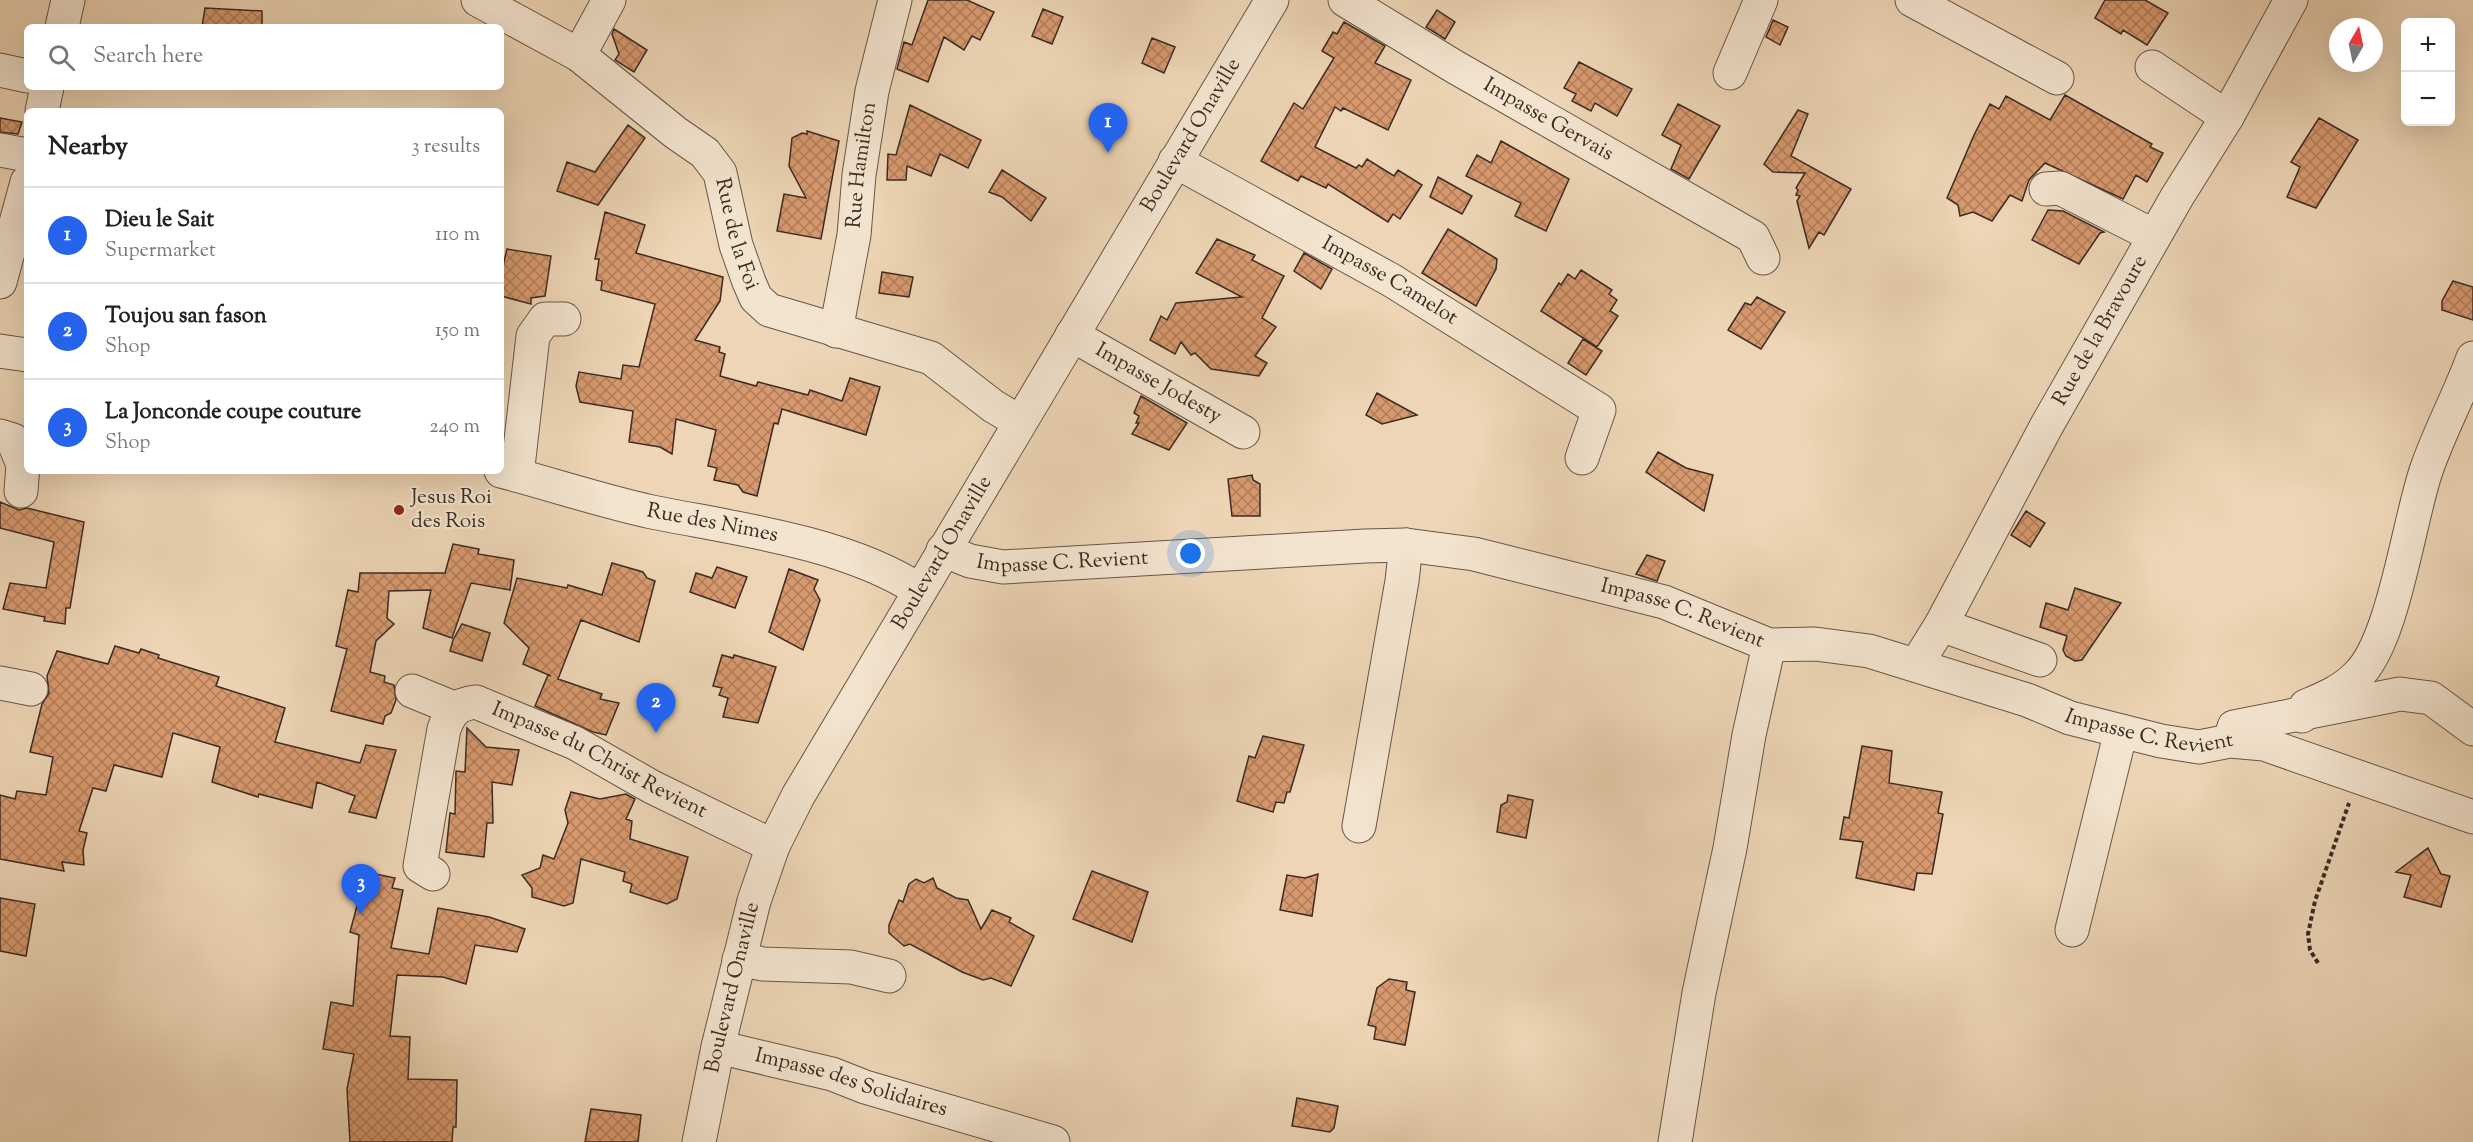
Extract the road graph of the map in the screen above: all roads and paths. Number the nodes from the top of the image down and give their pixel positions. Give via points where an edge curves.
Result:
1 (68, 0) edge
2 (478, 0) edge
3 (609, 0) edge
4 (895, 0) edge
5 (1272, 0) edge
6 (1345, 0) edge
7 (1761, 0) edge
8 (1912, 0) edge
9 (2291, 0) edge
10 (63, 24) edge
11 (579, 55) junction
12 (2152, 66) dead end
13 (0, 70) edge
14 (1730, 73) dead end
15 (24, 75) edge
16 (2057, 78) dead end
17 (46, 90) edge
18 (43, 108) edge
19 (2227, 117) junction
20 (0, 150) edge
21 (24, 154) edge
22 (1175, 161) junction
23 (2046, 189) dead end
24 (24, 193) edge
25 (2154, 236) junction
26 (1758, 248) dead end
27 (0, 282) edge
28 (564, 319) dead end
29 (836, 331) junction
30 (1072, 335) junction
31 (0, 351) edge
32 (24, 355) edge
33 (2473, 358) edge
34 (1020, 422) junction
35 (1242, 432) dead end
36 (0, 436) edge
37 (1582, 458) dead end
38 (509, 473) edge
39 (21, 491) dead end
40 (1406, 546) junction
41 (943, 550) junction
42 (919, 590) junction
43 (1941, 625) junction
44 (1769, 645) junction
45 (2040, 660) dead end
46 (1916, 664) junction
47 (412, 691) dead end
48 (456, 708) junction
49 (2302, 716) junction
50 (2473, 729) edge
51 (2121, 731) junction
52 (2230, 741) junction
53 (2358, 777) junction
54 (2473, 817) edge
55 (1359, 826) dead end
56 (773, 846) junction
57 (433, 874) dead end
58 (2072, 930) dead end
59 (739, 959) junction
60 (2318, 963) dead end
61 (889, 976) dead end
62 (718, 1047) junction
63 (699, 1142) edge
64 (1053, 1142) edge
65 (1675, 1142) edge

1 - 10 street
2 - 11 street, Rue de la Foi
3 - 11 street
4 - 29 street, Rue Hamilton via 872,91 854,235
5 - 22 street, Boulevard Onaville
6 - 26 street, Impasse Gervais
7 - 14 street
8 - 16 street
9 - 19 street, Rue de la Bravoure
11 - 29 street, Rue de la Foi via 705,153 720,172 736,245 756,298 770,310
12 - 19 street
13 - 15 street
17 - 18 street
19 - 25 street, Rue de la Bravoure
20 - 21 street
22 - 30 street, Boulevard Onaville
22 - 37 street, Impasse Camelot via 1390,280 1599,410
23 - 25 street via 2060,188
24 - 27 street
25 - 43 street, Rue de la Bravoure via 2005,501
28 - 38 street via 545,319 533,336
29 - 34 street, Rue de la Foi via 932,358
30 - 34 street, Boulevard Onaville
30 - 35 street, Impasse Jodesty
31 - 32 street
33 - 49 street via 2426,470 2378,644 2359,675 2335,694 2306,706
34 - 41 street, Boulevard Onaville
36 - 39 street via 13,440 23,465
38 - 42 street, Rue des Nimes via 639,509 785,539 893,573
40 - 41 street, Impasse C. Revient via 1003,567 970,561
40 - 44 street, Impasse C. Revient via 1474,554 1664,602
40 - 55 street
41 - 42 street, Boulevard Onaville
42 - 56 street, Boulevard Onaville via 798,796
43 - 45 street
43 - 46 street, Rue de la Bravoure
44 - 46 street, Impasse C. Revient via 1815,644 1869,651
44 - 65 street via 1699,993
46 - 51 street, Impasse C. Revient via 2070,718
47 - 48 street
48 - 56 street, Impasse du Christ Revient via 476,702 495,708 574,743
48 - 57 street via 444,729 422,848 420,866
49 - 50 street via 2400,694 2431,698
49 - 52 street via 2234,728
51 - 52 street, Impasse C. Revient via 2199,747
51 - 58 street
52 - 53 street, Impasse C. Revient via 2264,744
53 - 54 street, Impasse C. Revient
53 - 60 path via 2307,934
56 - 59 street, Boulevard Onaville
59 - 61 street via 763,964 851,967
59 - 62 street, Boulevard Onaville
62 - 63 street, Boulevard Onaville
62 - 64 street, Impasse des Solidaires via 832,1074

